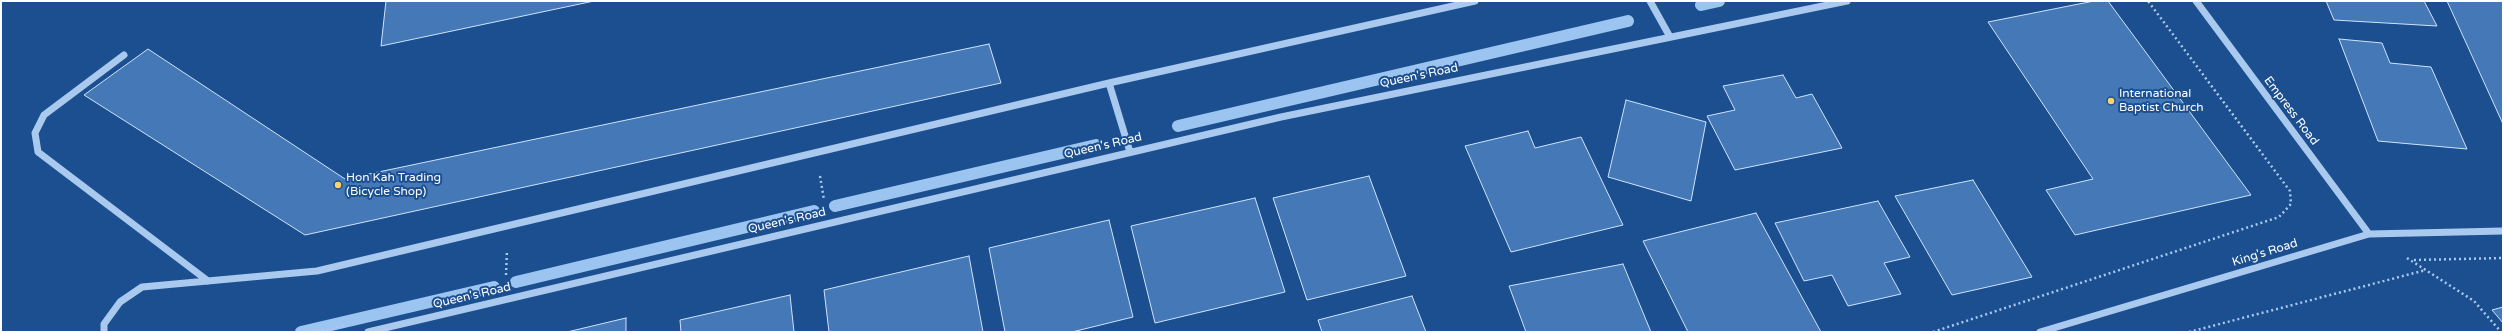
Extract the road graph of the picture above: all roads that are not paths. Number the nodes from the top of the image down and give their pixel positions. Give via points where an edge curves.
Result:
1 (1475, 1) edge
2 (1650, 1) edge
3 (1847, 1) edge
4 (2196, 1) edge
5 (1670, 37) junction
6 (124, 55) dead end
7 (1109, 83) junction
8 (1130, 152) junction
9 (2503, 231) edge
10 (2369, 234) junction
11 (208, 281) junction
12 (104, 332) edge
13 (368, 332) edge
14 (2040, 332) edge

1 - 7 street
2 - 5 street
3 - 5 street, Queen's Road
4 - 10 street, Empress Road
5 - 8 street, Queen's Road via 1281,117
6 - 11 street via 44,115 35,133 38,152
7 - 8 street
7 - 11 street via 317,271
8 - 13 street, Queen's Road
9 - 10 street, King's Road
10 - 14 street, King's Road
11 - 12 street via 142,287 120,302 104,324

